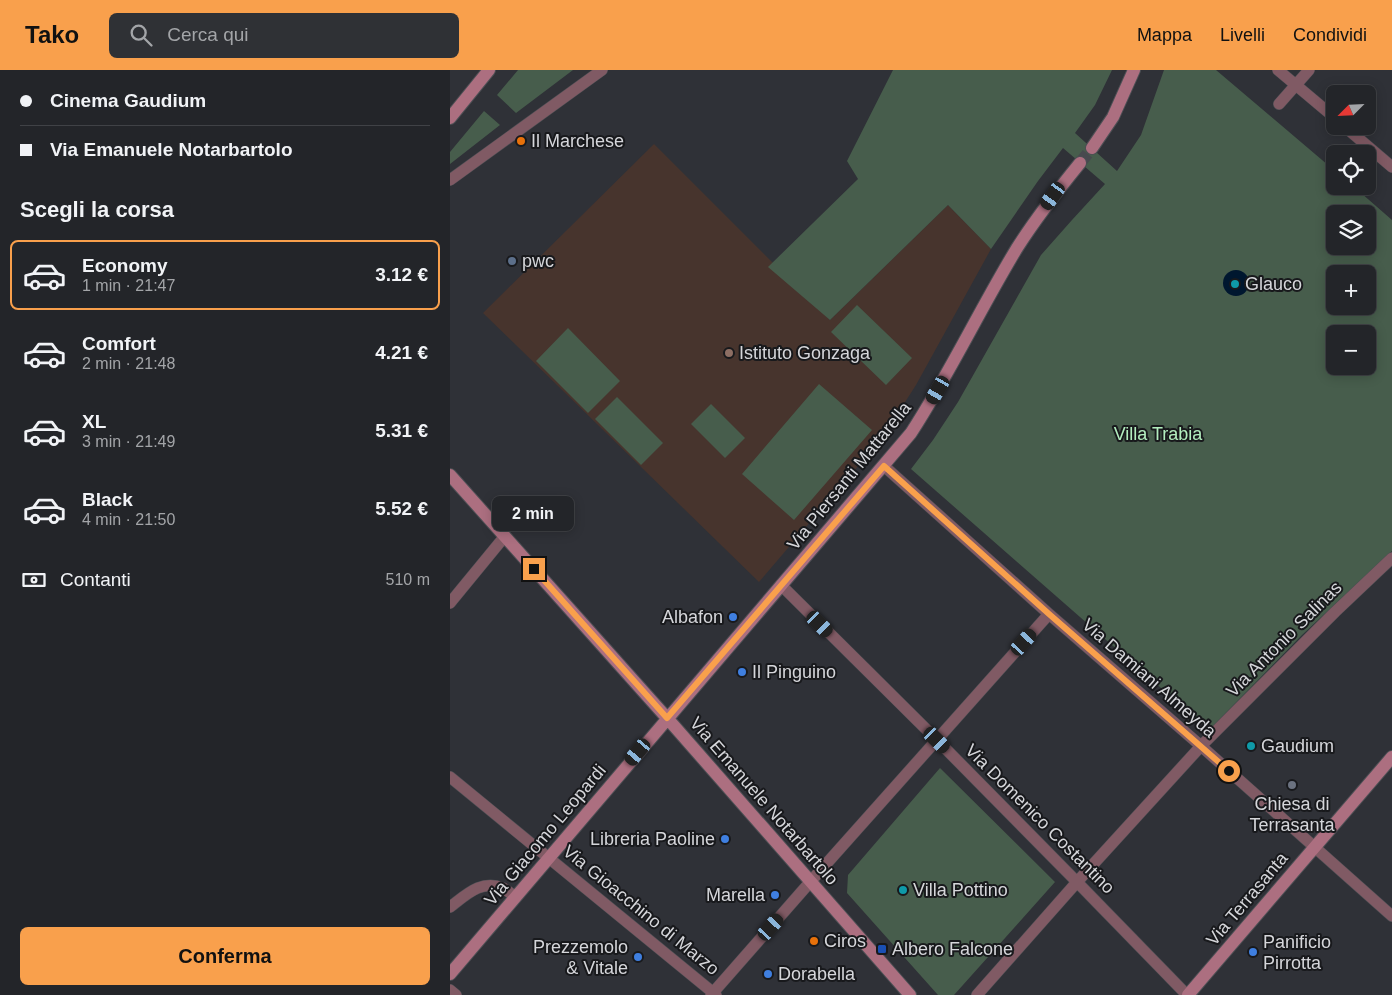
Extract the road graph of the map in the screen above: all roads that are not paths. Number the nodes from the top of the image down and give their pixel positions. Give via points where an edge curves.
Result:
1 (489, 70) edge
2 (602, 70) edge
3 (1134, 70) edge
4 (1278, 70) edge
5 (1309, 70) edge
6 (1296, 85) junction
7 (1280, 104) dead end
8 (1326, 110) edge
9 (450, 118) edge
10 (1354, 135) edge
11 (1092, 148) tunnel mouth
12 (1080, 163) tunnel mouth
13 (1392, 168) edge
14 (450, 180) edge
15 (884, 466) junction
16 (450, 475) edge
17 (504, 536) junction
18 (1392, 558) edge
19 (781, 585) junction
20 (450, 603) edge
21 (1049, 614) junction
22 (667, 718) junction
23 (937, 740) junction
24 (1201, 746) junction
25 (1392, 757) edge
26 (450, 777) edge
27 (1314, 847) junction
28 (549, 858) junction
29 (811, 881) junction
30 (1077, 882) junction
31 (515, 897) junction
32 (450, 907) edge
33 (1392, 916) edge
34 (450, 974) edge
35 (450, 990) edge
36 (713, 994) edge
37 (456, 995) edge
38 (910, 995) edge
39 (977, 995) edge
40 (1187, 995) edge

1 - 9 street
2 - 14 street
3 - 11 street via 1113,117
4 - 6 street
5 - 6 street
6 - 7 street
6 - 8 street
10 - 13 street
12 - 15 street, Via Piersanti Mattarella via 1018,248 930,405
15 - 19 street, Via Piersanti Mattarella
15 - 21 street, Via Damiani Almeyda
16 - 17 street, Via Emanuele Notarbartolo
17 - 20 street
17 - 22 street, Via Emanuele Notarbartolo
18 - 24 street, Via Antonio Salinas
19 - 22 street, Via Piersanti Mattarella
19 - 23 street, Via Domenico Costantino
21 - 23 street
21 - 24 street, Via Damiani Almeyda
22 - 28 street, Via Giacomo Leopardi
22 - 29 street, Via Emanuele Notarbartolo
23 - 29 street
23 - 30 street, Via Domenico Costantino
24 - 27 street, Via Damiani Almeyda
24 - 30 street, Via Antonio Salinas
25 - 27 street, Via Terrasanta
26 - 28 street, Via Gioacchino di Marzo
27 - 33 street, Via Damiani Almeyda
27 - 40 street, Via Terrasanta
28 - 31 street, Via Giacomo Leopardi
28 - 36 street, Via Gioacchino di Marzo
29 - 36 street
29 - 38 street, Via Emanuele Notarbartolo
30 - 39 street, Via Antonio Salinas
30 - 40 street, Via Domenico Costantino
31 - 32 street via 504,888 489,885 477,887
31 - 34 street, Via Giacomo Leopardi
35 - 37 street

